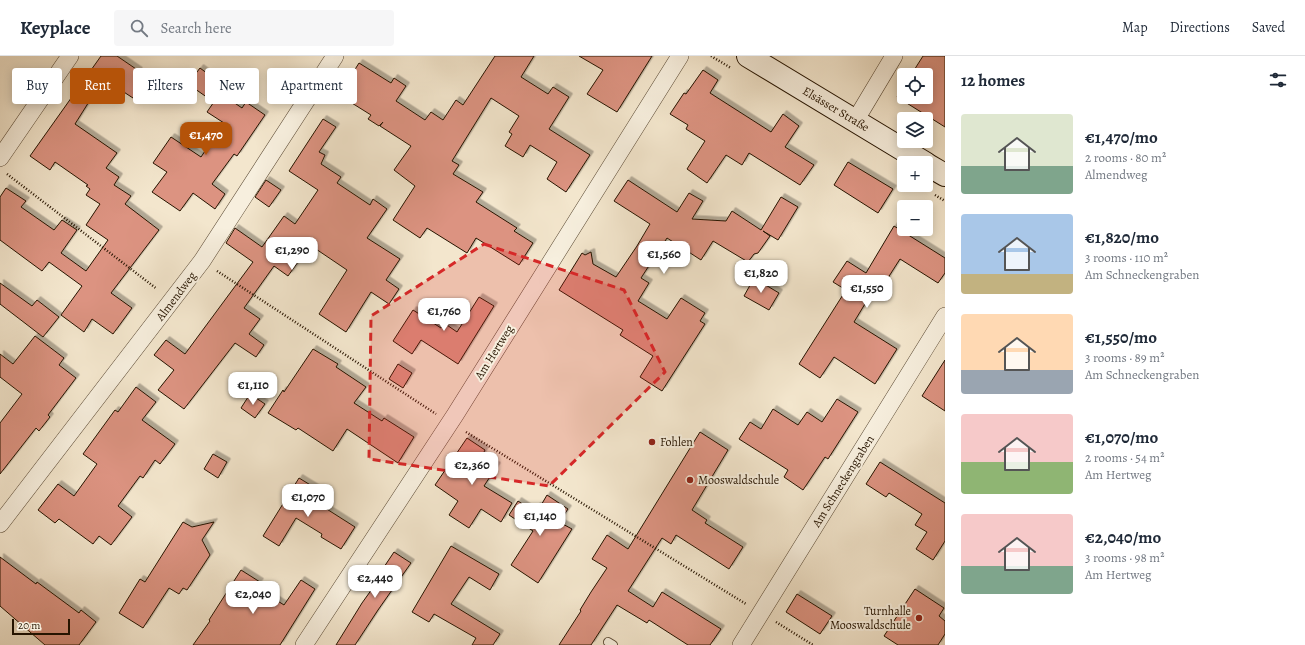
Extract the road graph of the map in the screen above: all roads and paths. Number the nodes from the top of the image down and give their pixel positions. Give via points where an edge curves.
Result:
1 (70, 56) edge
2 (334, 56) edge
3 (680, 56) edge
4 (748, 56) edge
5 (894, 56) edge
6 (855, 120) junction
7 (914, 156) edge
8 (3, 166) edge
9 (933, 167) edge
10 (945, 175) edge
11 (202, 261) junction
12 (172, 301) junction
13 (945, 316) edge
14 (450, 423) junction
15 (0, 524) edge
16 (761, 613) junction
17 (304, 645) edge
18 (741, 645) edge
19 (813, 645) edge

1 - 8 street
2 - 11 street, Almendweg
3 - 14 street, Am Hertweg
4 - 6 main road, Elsässer Straße
5 - 6 street
6 - 7 main road, Elsässer Straße
8 - 12 path
9 - 10 main road, Elsässer Straße
11 - 12 street, Almendweg
11 - 14 path
12 - 15 street, Almendweg
13 - 16 street, Am Schneckengraben
14 - 16 path
14 - 17 street, Am Hertweg
16 - 18 street, Am Schneckengraben
16 - 19 path

